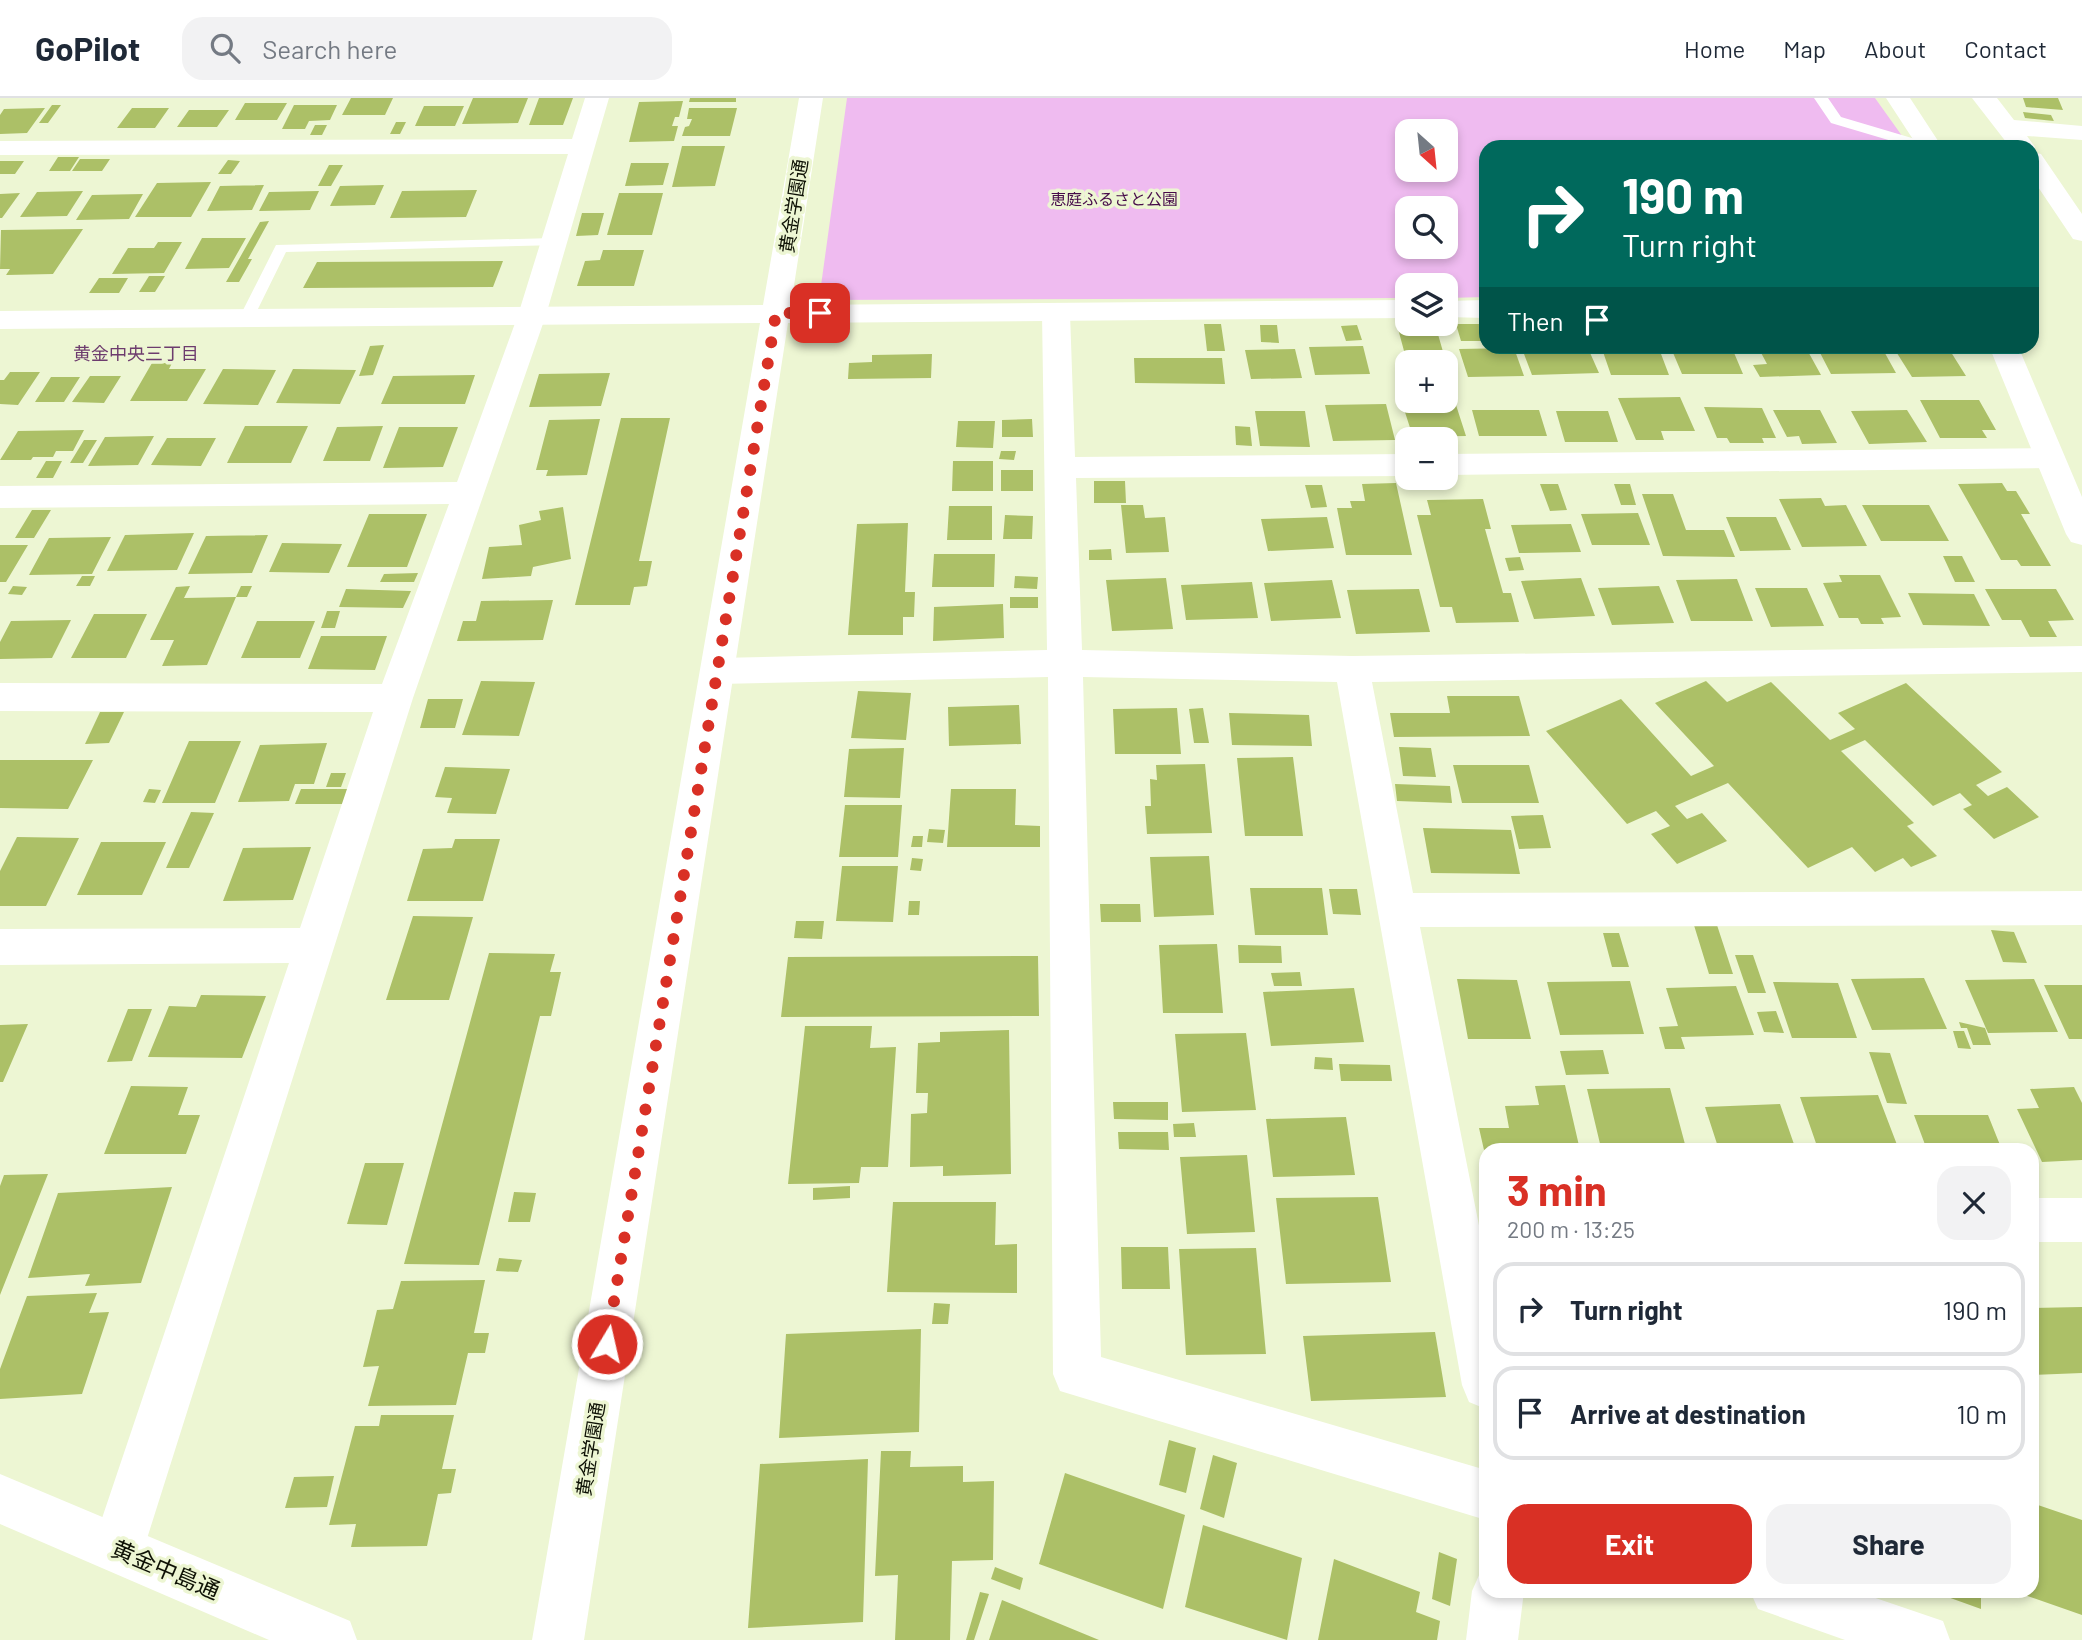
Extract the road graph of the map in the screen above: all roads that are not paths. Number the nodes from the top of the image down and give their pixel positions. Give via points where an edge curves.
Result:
1 (597, 98) edge
2 (811, 98) edge
3 (1821, 98) edge
4 (1898, 98) edge
5 (1984, 98) edge
6 (2082, 133) edge
7 (2017, 137) edge
8 (1905, 140) edge
9 (1925, 140) edge
10 (584, 146) junction
11 (0, 148) edge
12 (2039, 169) edge
13 (2082, 233) edge
14 (554, 242) junction
15 (1395, 309) edge
16 (1458, 309) edge
17 (1479, 309) edge
18 (776, 313) junction
19 (1056, 313) junction
20 (532, 315) junction
21 (247, 318) junction
22 (0, 320) edge
23 (2006, 354) edge
24 (2049, 458) junction
25 (1458, 464) edge
26 (1395, 465) edge
27 (1060, 468) junction
28 (469, 493) junction
29 (0, 497) edge
30 (2082, 534) edge
31 (2082, 659) edge
32 (1065, 663) junction
33 (1352, 668) junction
34 (719, 671) junction
35 (0, 697) edge
36 (395, 698) junction
37 (2082, 908) edge
38 (1398, 910) junction
39 (315, 944) junction
40 (0, 947) edge
41 (2039, 1220) edge
42 (2082, 1220) edge
43 (1471, 1228) edge
44 (1479, 1312) edge
45 (1479, 1493) edge
46 (0, 1499) edge
47 (118, 1548) junction
48 (1497, 1598) edge
49 (1797, 1598) edge
50 (331, 1640) edge
51 (558, 1640) edge
52 (1492, 1640) edge
53 (1924, 1640) edge

1 - 10 street
2 - 18 street, 黄金学園通
3 - 8 lane via 1836,120
4 - 9 street
5 - 7 street
6 - 7 street
10 - 11 street
10 - 14 street
12 - 13 street
14 - 20 street
14 - 21 lane via 281,247
15 - 19 street
16 - 17 street
18 - 19 street
18 - 20 street
18 - 34 street, 黄金学園通
19 - 27 street
20 - 21 street
20 - 28 street
21 - 22 street
23 - 24 street
24 - 25 street
24 - 30 street
26 - 27 street
27 - 32 street
28 - 29 street
28 - 36 street
31 - 33 street
32 - 33 street
32 - 34 street
32 - 45 street via 1077,1374
33 - 38 street
34 - 51 street, 黄金学園通
35 - 36 street
36 - 39 street
37 - 38 street
38 - 43 street
39 - 40 street
39 - 47 street
41 - 42 street
43 - 44 street
46 - 47 street, 黄金中島通
47 - 50 street, 黄金中島通
48 - 52 street
49 - 53 street

